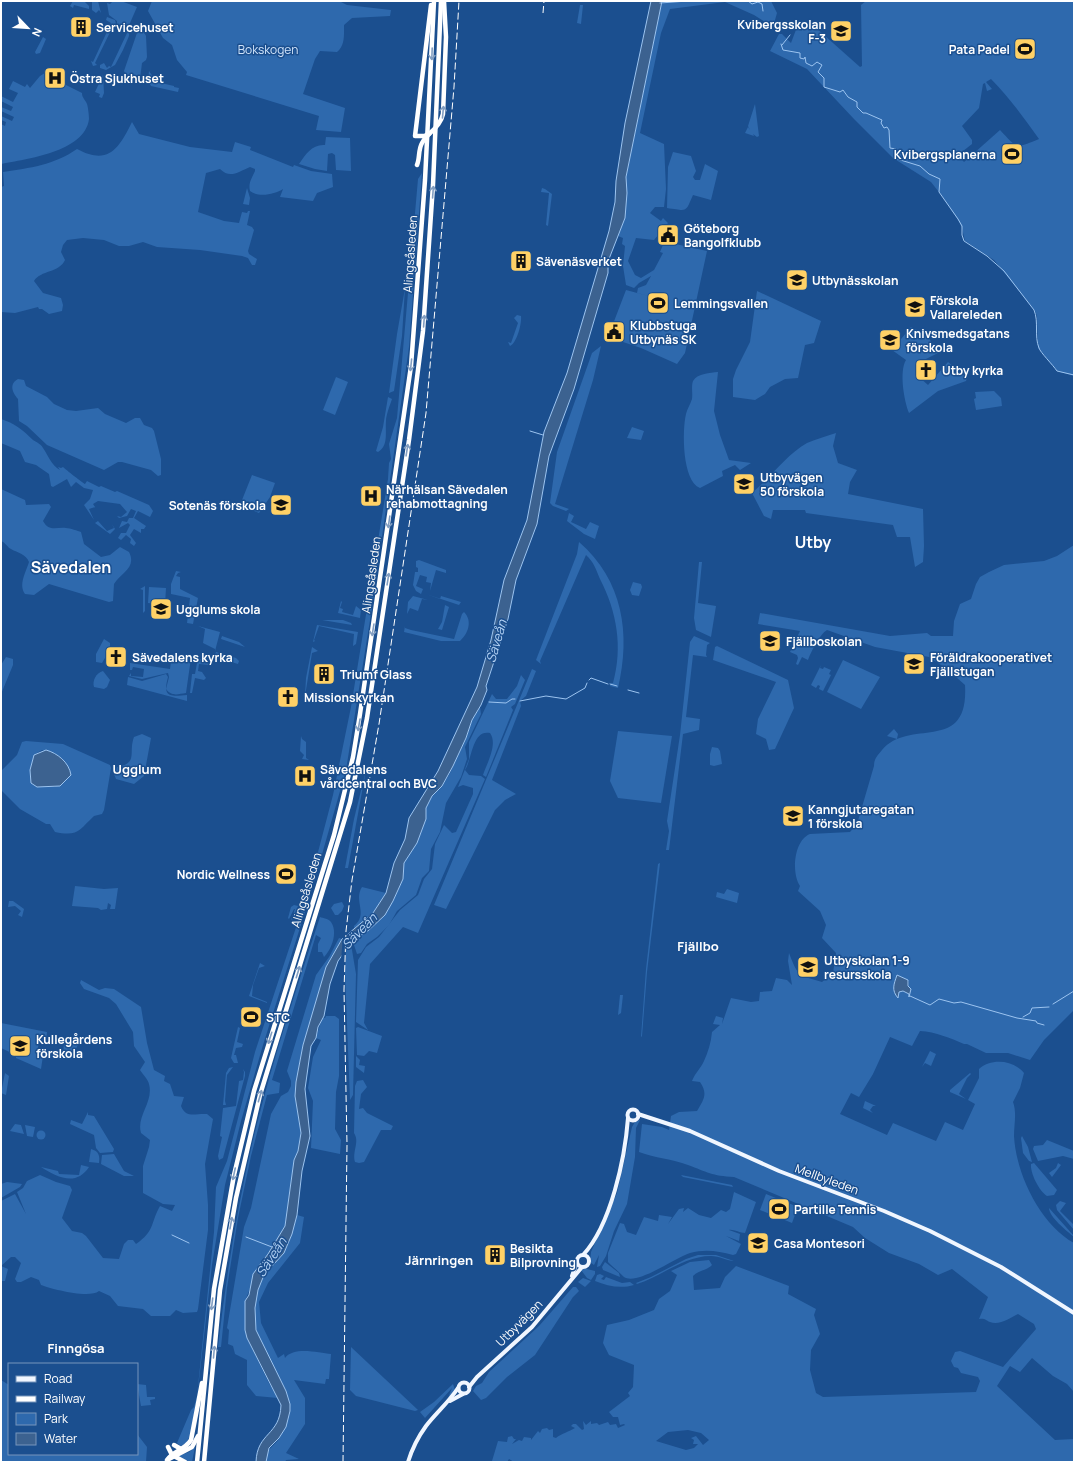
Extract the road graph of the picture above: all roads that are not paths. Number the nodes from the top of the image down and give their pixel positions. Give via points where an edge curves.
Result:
1 (433, 1) edge
2 (442, 1) edge
3 (424, 138) junction
4 (417, 165) dead end
5 (628, 1118) junction
6 (637, 1118) junction
7 (627, 1136) junction
8 (591, 1245) junction
9 (583, 1255) junction
10 (588, 1259) junction
11 (577, 1262) junction
12 (582, 1267) junction
13 (572, 1278) junction
14 (1074, 1313) edge
15 (207, 1352) junction
16 (476, 1377) junction
17 (465, 1383) junction
18 (469, 1387) junction
19 (458, 1388) junction
20 (463, 1394) junction
21 (448, 1402) junction
22 (202, 1412) junction
23 (174, 1445) dead end
24 (168, 1447) dead end
25 (181, 1449) junction
26 (174, 1458) edge
27 (167, 1461) edge
28 (185, 1462) edge
29 (197, 1462) edge
30 (205, 1462) edge
31 (408, 1462) edge

1 - 3 highway via 415,136
1 -> 15 highway, Alingsåsleden via 425,180 411,366 353,757 334,835 267,1048 243,1136 222,1236
3 -> 2 highway via 438,127 442,120 446,37
30 -> 2 highway via 224,1265 248,1144 262,1088 350,802 367,718 423,331
3 - 4 highway
5 - 6 main road
5 - 6 main road via 628,1113 635,1110
5 - 7 main road, Utbyvägen
6 - 7 main road, Utbyvägen
6 - 14 main road, Mellbyleden via 652,1119 700,1136 779,1171 930,1231 1001,1267
7 - 8 main road, Utbyvägen via 614,1191
8 - 9 main road, Utbyvägen
8 - 10 main road, Utbyvägen
9 - 10 main road
9 - 11 main road, Utbyvägen via 578,1257
10 - 12 main road, Utbyvägen via 588,1264
11 - 12 main road
11 - 13 main road, Utbyvägen
12 - 13 main road, Utbyvägen
13 - 16 main road, Utbyvägen via 532,1327
15 - 22 highway
15 - 25 highway via 193,1435 188,1444
16 - 17 main road, Utbyvägen
16 - 18 main road, Utbyvägen
17 - 18 main road
17 - 19 main road, Utbyvägen via 460,1384
18 - 20 main road, Utbyvägen
19 - 20 main road
19 - 21 main road, Utbyvägen
20 - 21 main road, Utbyvägen
21 - 31 main road, Utbyvägen via 426,1426
22 - 26 highway via 196,1442 188,1451
22 - 29 highway
23 - 25 highway
24 - 26 highway
25 - 26 highway
26 - 27 highway
26 - 28 highway

